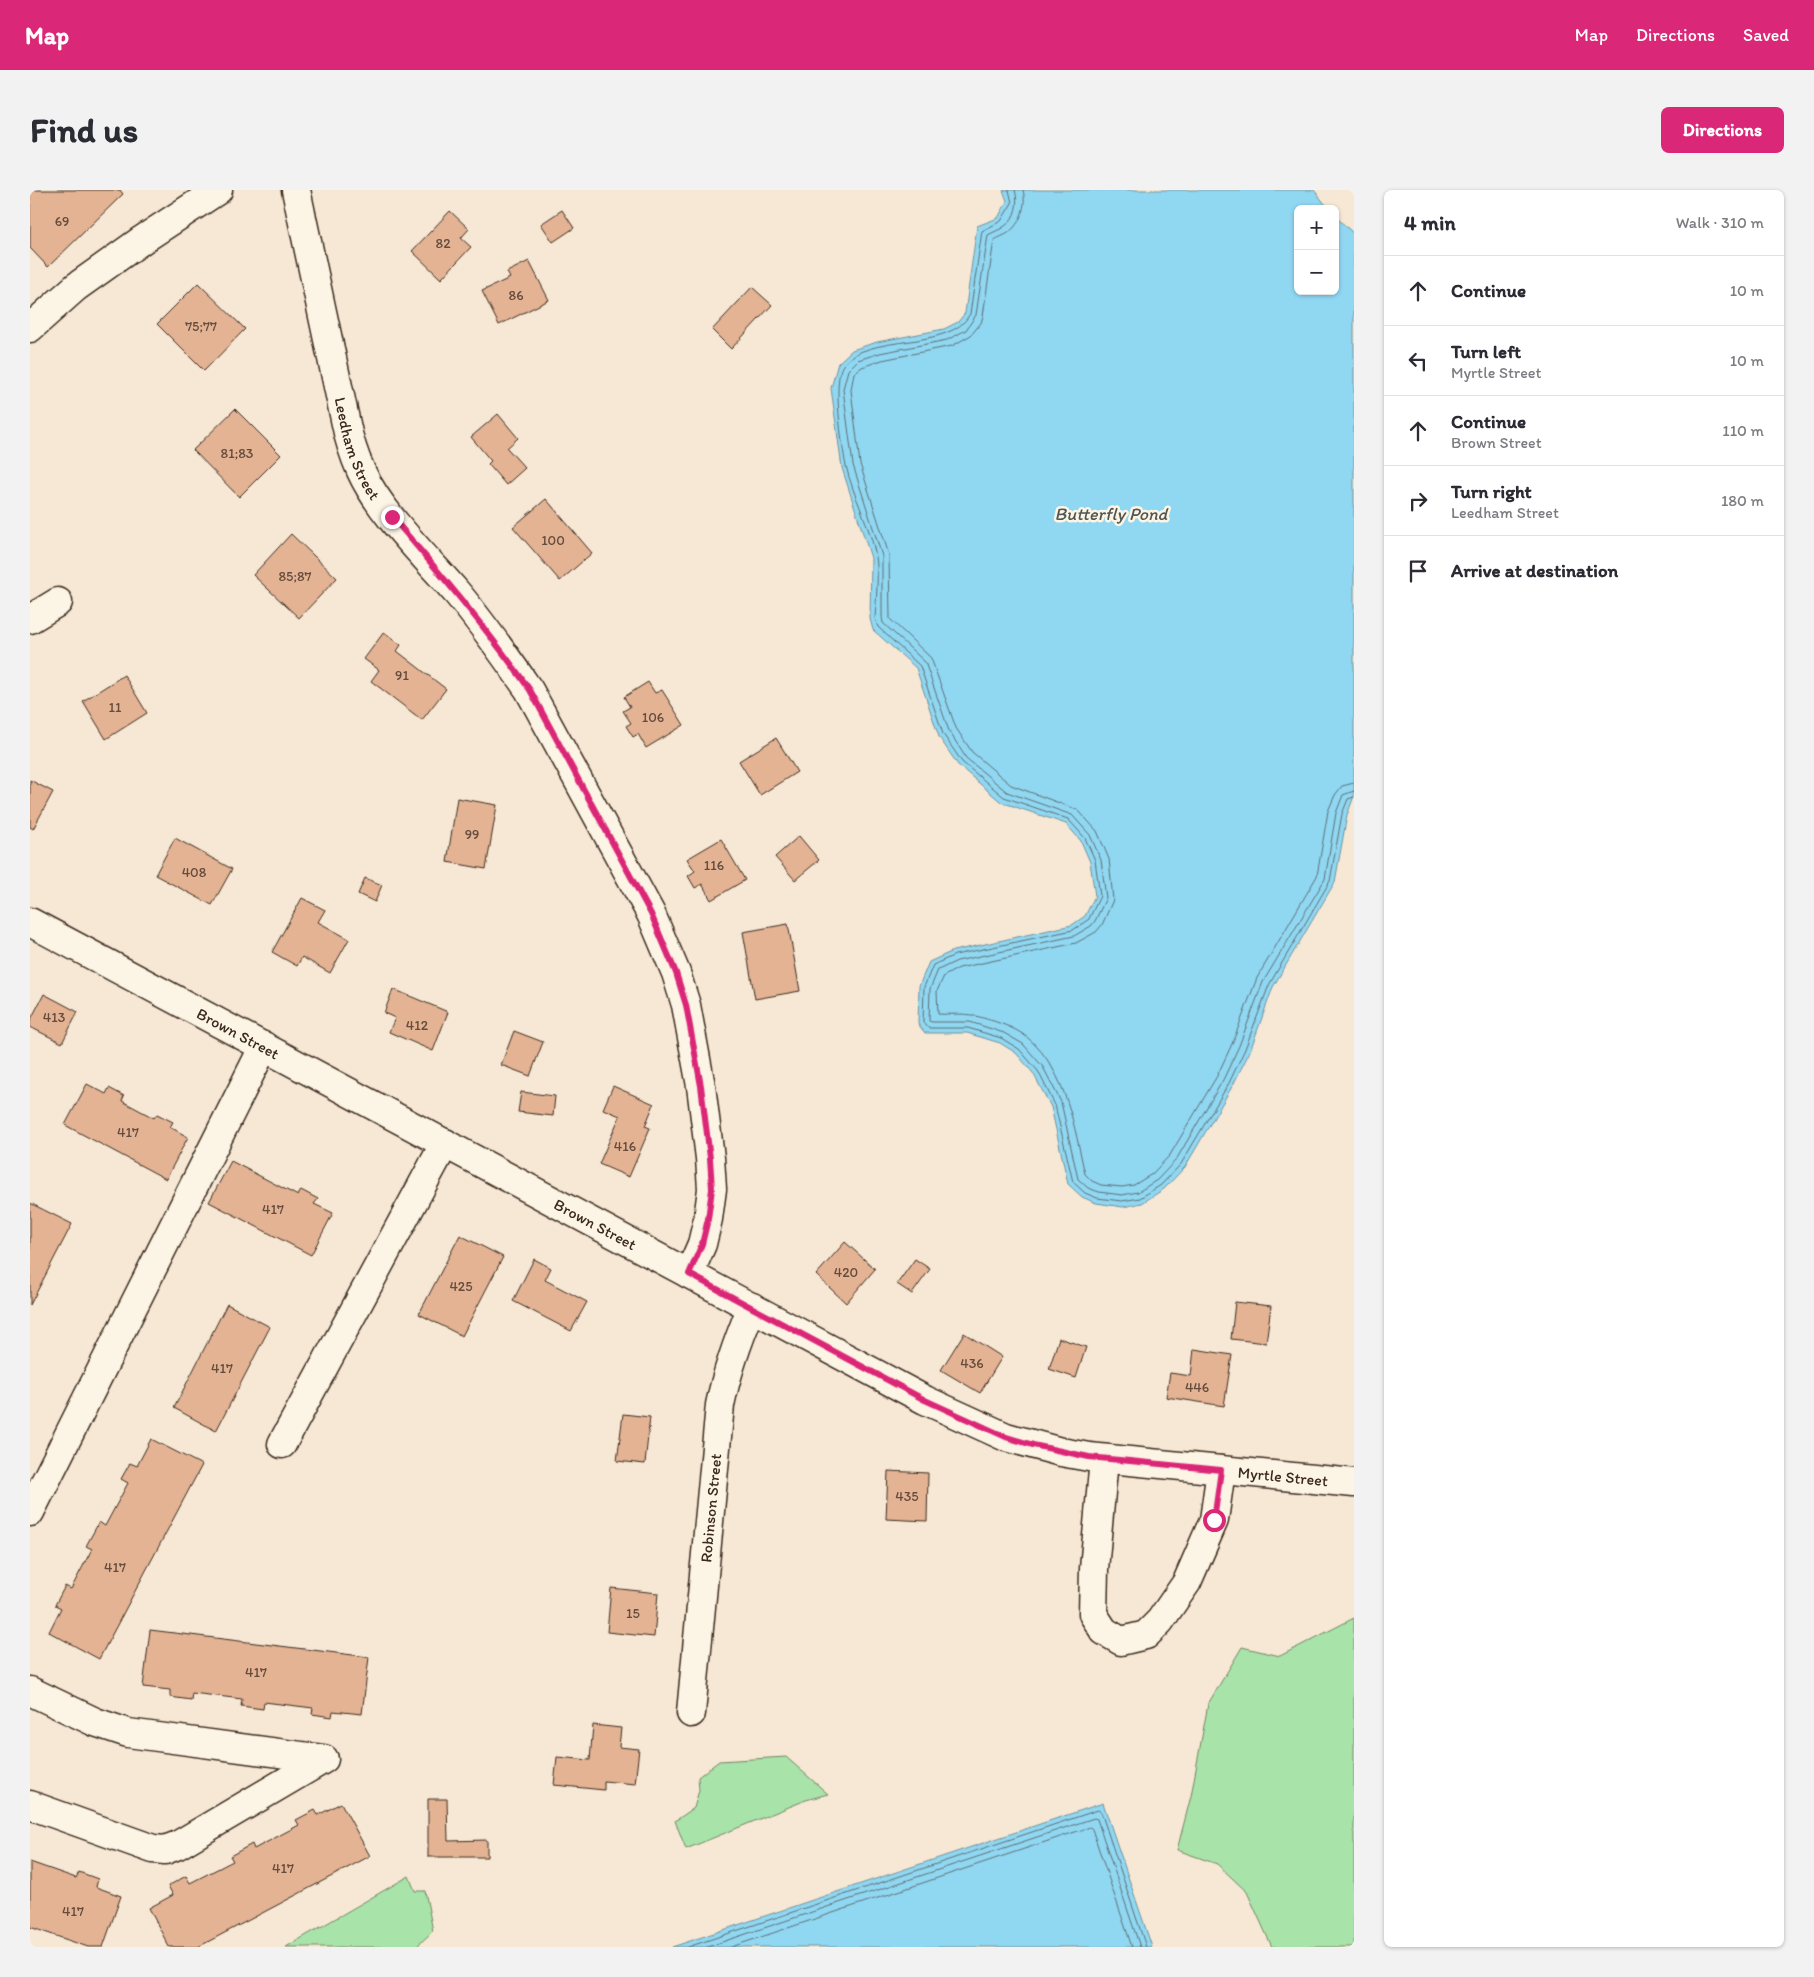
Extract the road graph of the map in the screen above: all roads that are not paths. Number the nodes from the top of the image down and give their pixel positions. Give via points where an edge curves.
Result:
1 (218, 190) edge
2 (296, 190) edge
3 (30, 328) edge
4 (58, 602) dead end
5 (30, 619) edge
6 (30, 922) edge
7 (264, 1046) junction
8 (445, 1143) junction
9 (689, 1274) junction
10 (752, 1307) junction
11 (282, 1444) dead end
12 (1104, 1459) junction
13 (1181, 1466) joint
14 (1221, 1470) junction
15 (1354, 1484) edge
16 (30, 1512) edge
17 (30, 1691) edge
18 (691, 1713) dead end
19 (30, 1805) edge

1 - 3 street via 76,287
2 - 9 street, Leedham Street via 351,447 362,472 392,517 458,595 530,690 651,914 676,973 695,1048 712,1189 702,1244
4 - 5 street
6 - 7 street, Brown Street
7 - 8 street, Brown Street
7 - 16 street
8 - 9 street, Brown Street
8 - 11 street
9 - 10 street, Brown Street
10 - 12 street, Brown Street via 980,1426 1033,1445
10 - 18 street, Robinson Street via 736,1343 720,1406
12 - 13 street, Brown Street
12 - 14 street via 1093,1614 1104,1631 1121,1641 1146,1635 1160,1621 1187,1582 1214,1520
13 - 14 street, Myrtle Street
14 - 15 street, Myrtle Street
17 - 19 street via 95,1722 128,1733 324,1759 165,1850 153,1849

